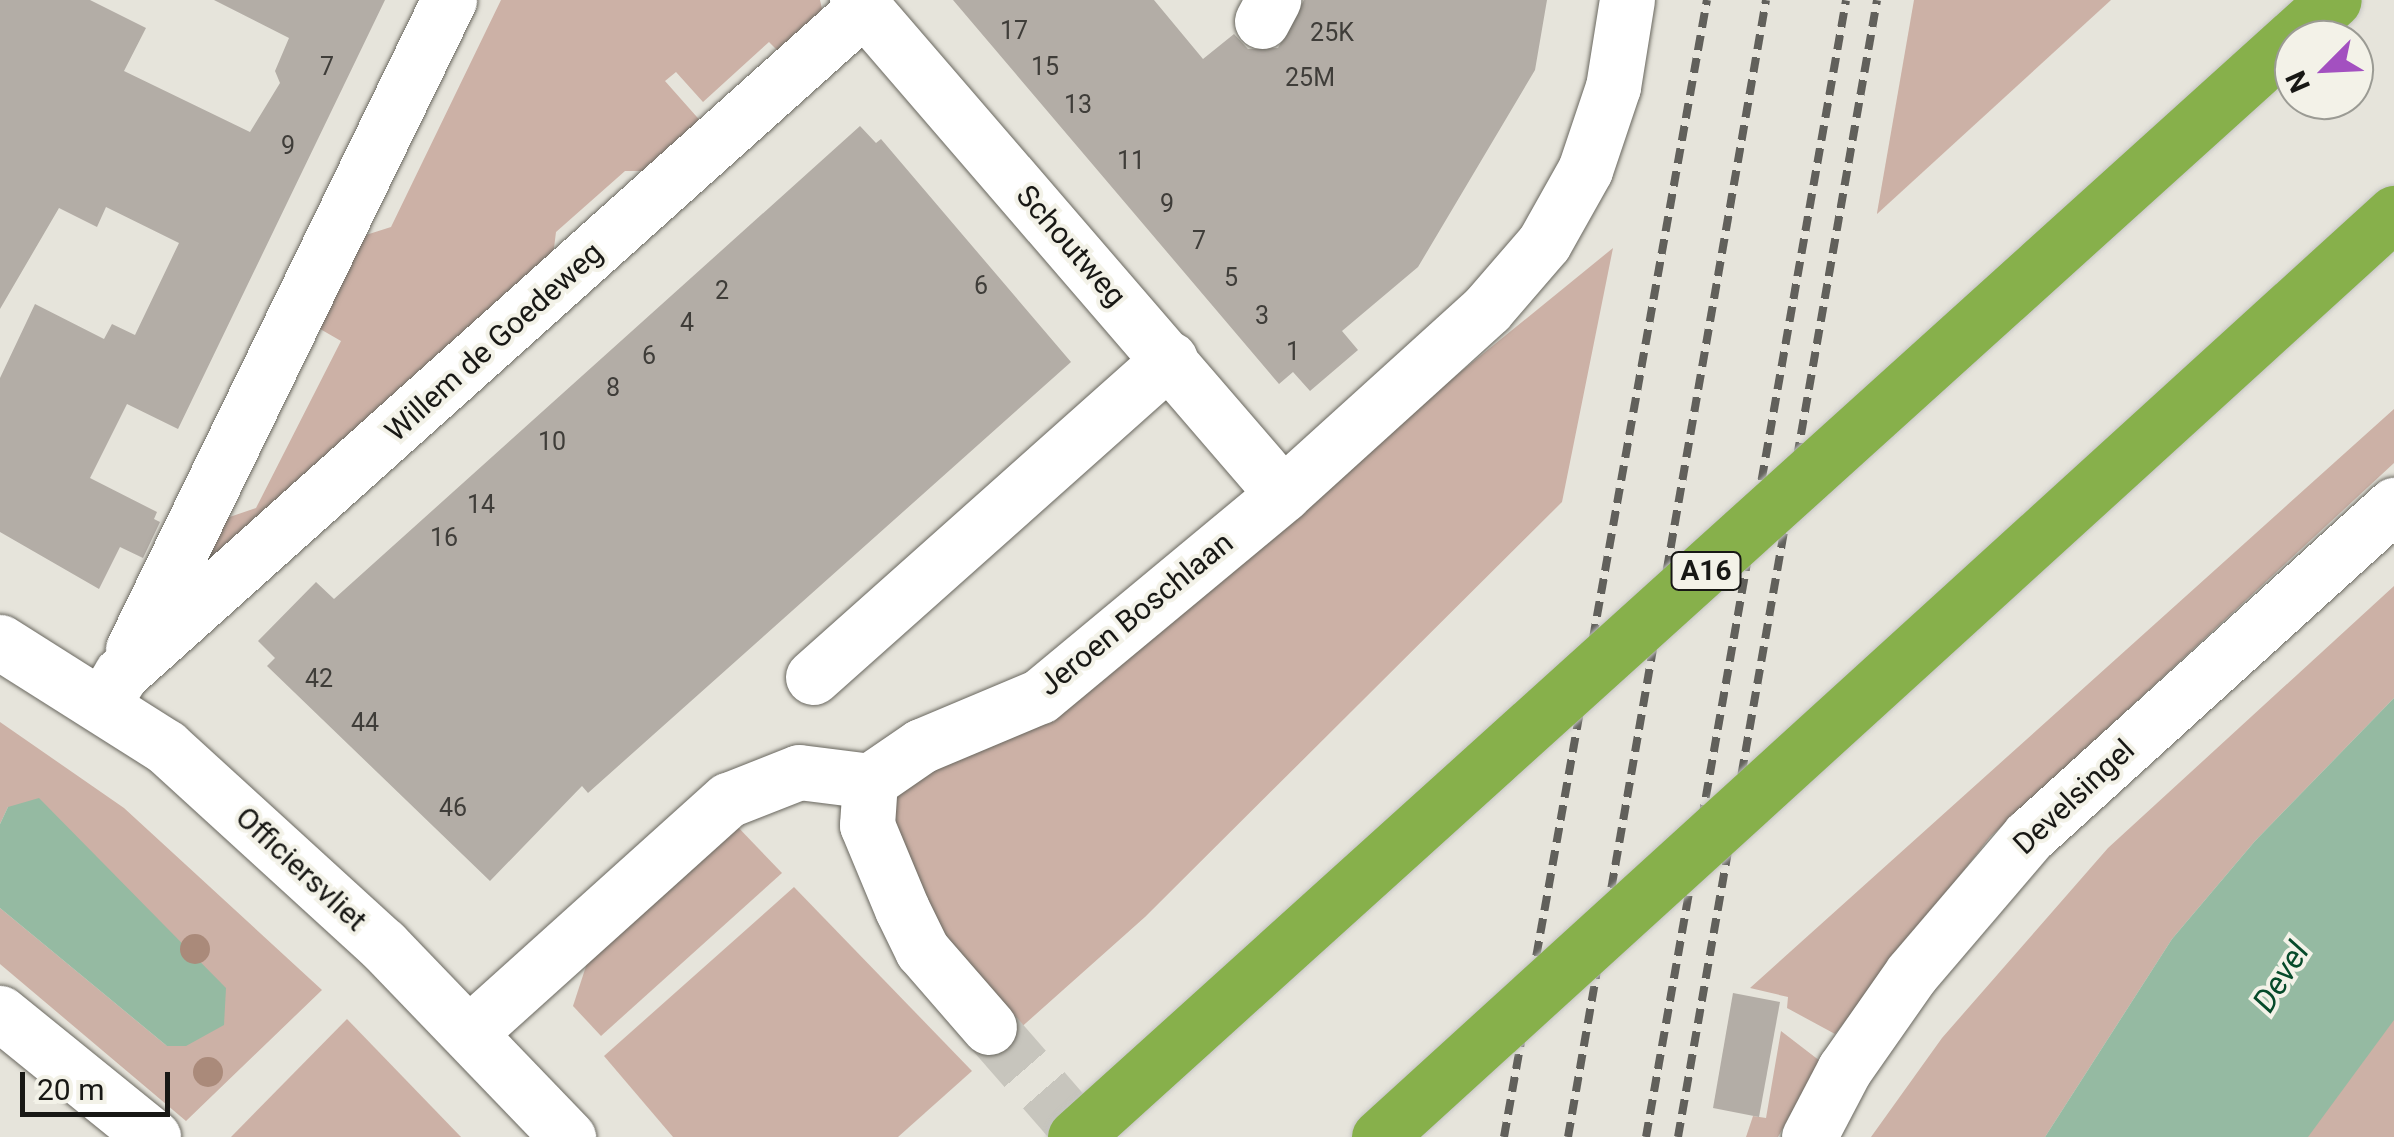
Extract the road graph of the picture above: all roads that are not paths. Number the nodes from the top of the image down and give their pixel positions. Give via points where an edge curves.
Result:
1 (449, 0) edge
2 (1628, 0) edge
3 (2334, 0) edge
4 (861, 4) edge
5 (2394, 213) edge
6 (1170, 359) junction
7 (1282, 494) junction
8 (2394, 505) edge
9 (0, 642) edge
10 (814, 678) dead end
11 (112, 689) junction
12 (870, 781) junction
13 (0, 1013) edge
14 (989, 1027) tunnel mouth
15 (470, 1032) junction
16 (128, 1130) edge
17 (568, 1137) edge
18 (1074, 1137) edge
19 (1380, 1137) edge
20 (1810, 1137) edge

1 - 11 street
2 - 7 street, Jeroen Boschlaan via 1613,87 1590,153 1544,243 1487,309
3 - 18 highway, A16, bridge
4 - 6 street, Schoutweg
4 - 11 street, Willem de Goedeweg
5 - 19 highway, bridge
6 - 7 street, Schoutweg
6 - 10 street
7 - 12 street, Jeroen Boschlaan via 1040,696 921,746
8 - 20 street, Develsingel via 2002,866 1912,973 1844,1070
9 - 11 street, Officiersvliet
11 - 15 street, Officiersvliet
12 - 14 street via 866,825 902,909 922,950
12 - 15 street via 798,772 728,800
13 - 16 street
15 - 17 street, Officiersvliet

